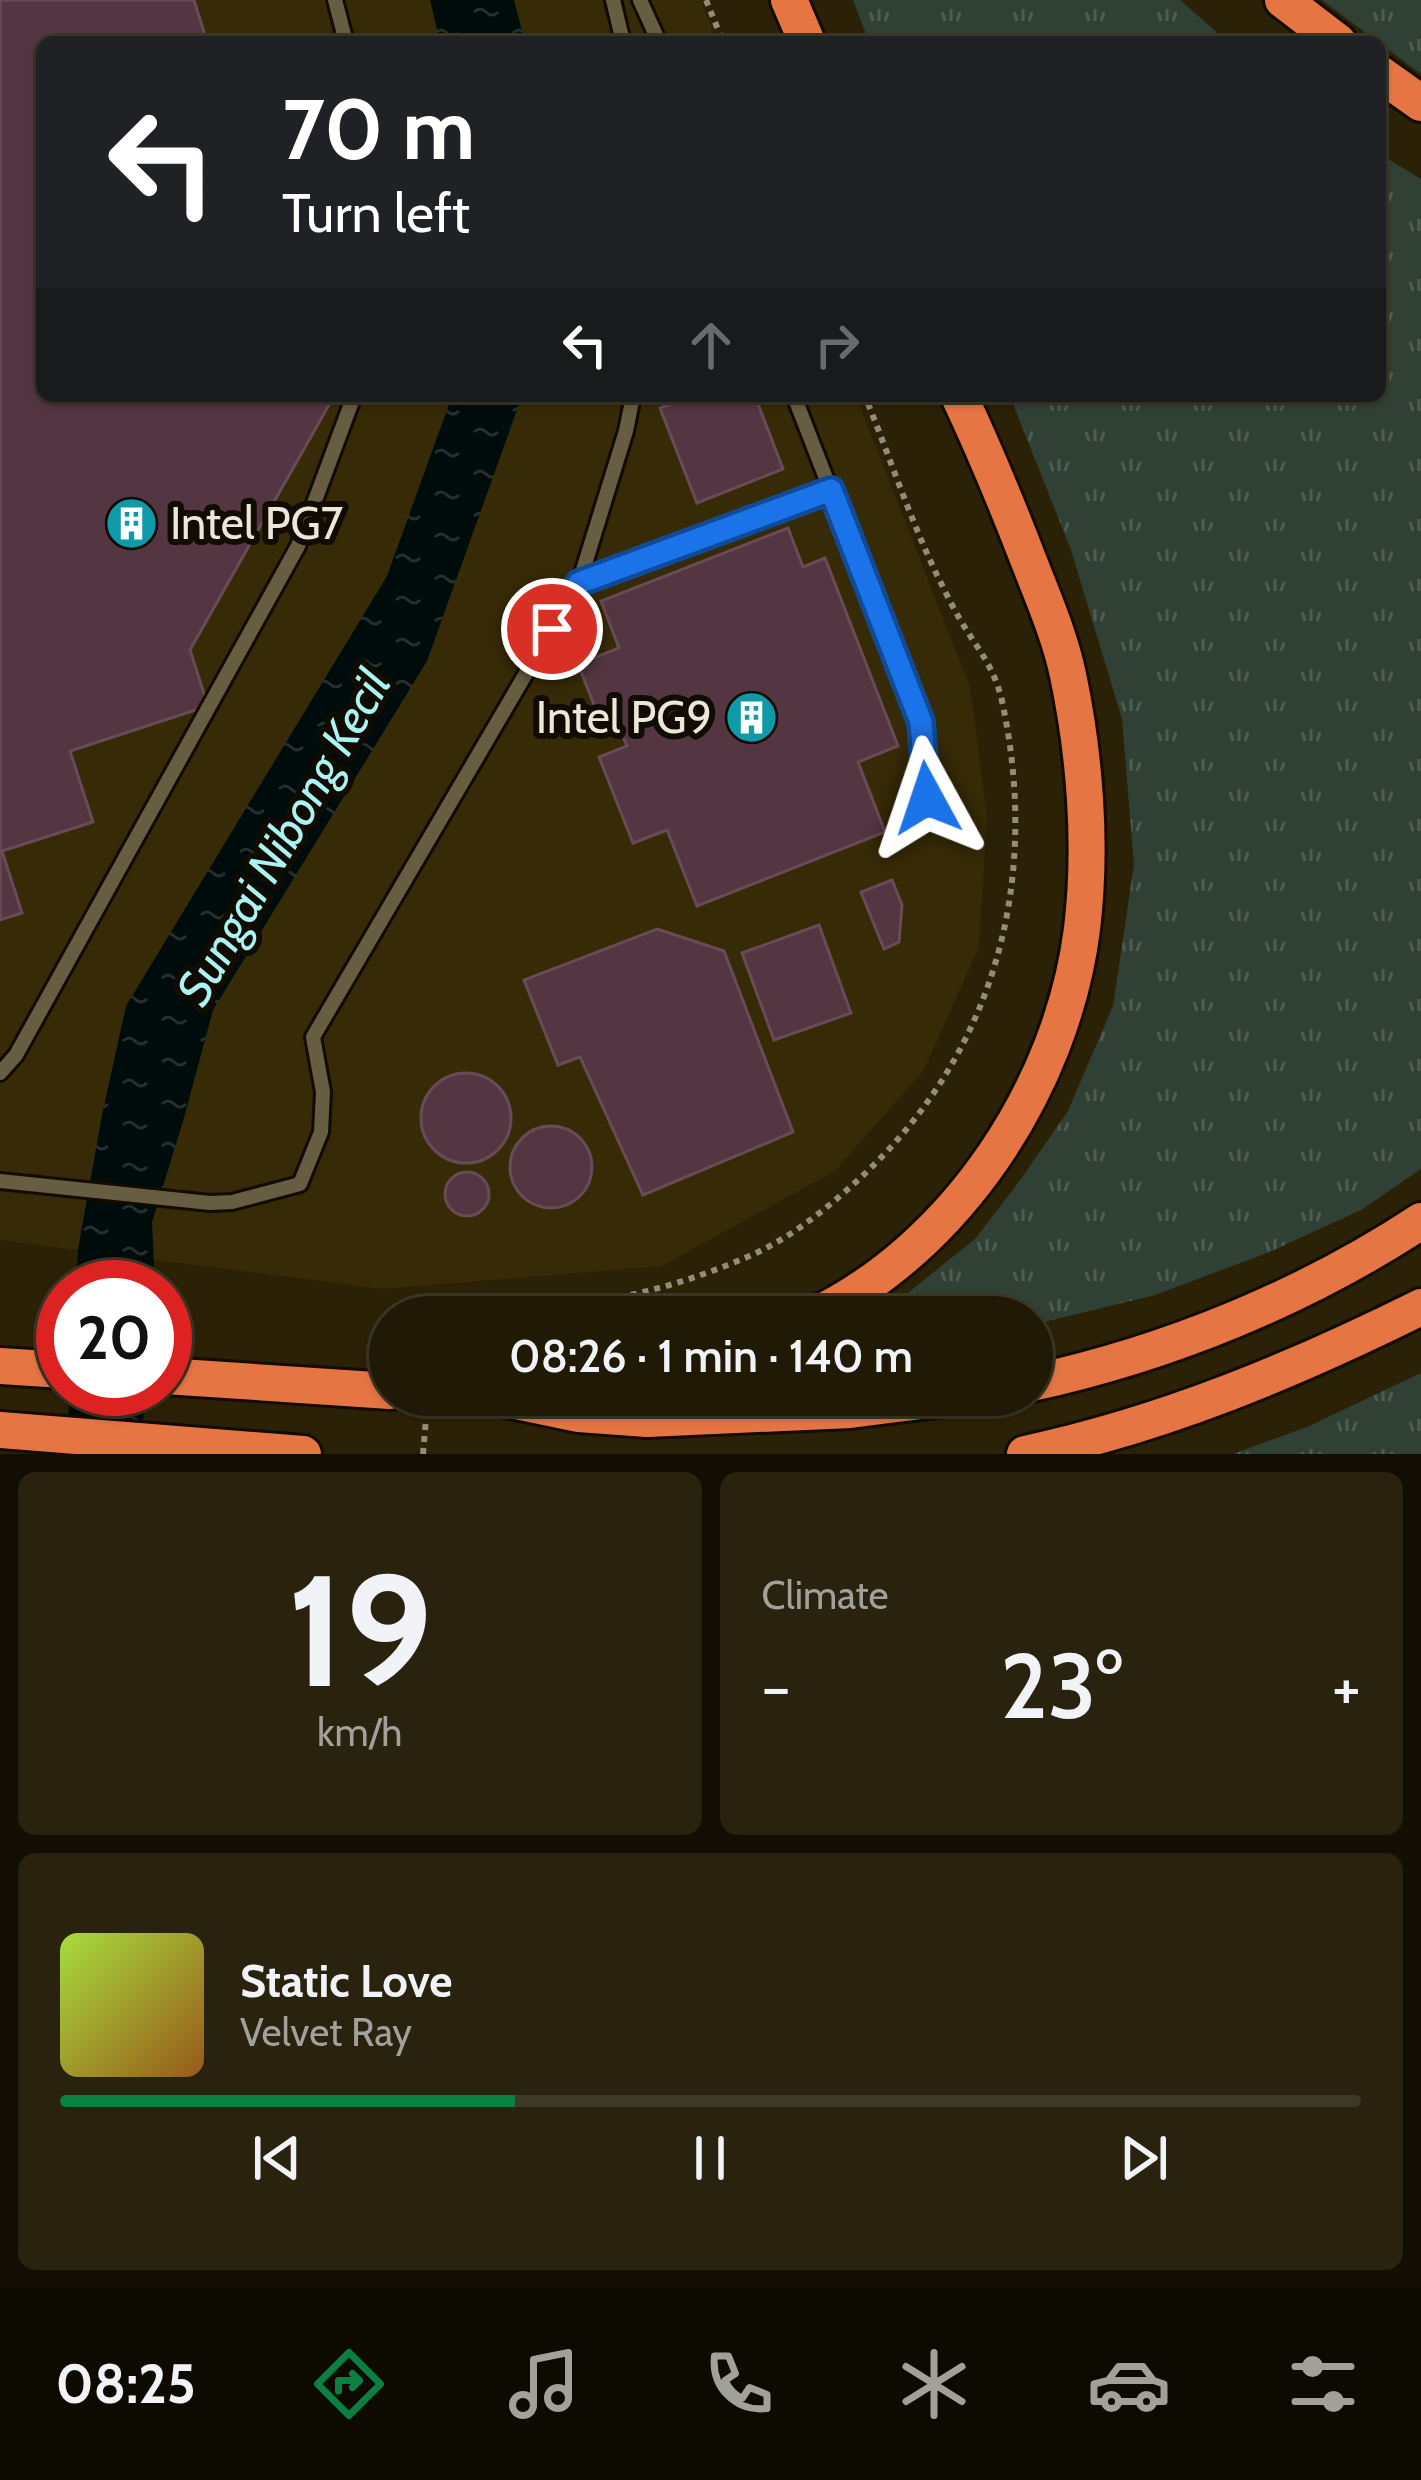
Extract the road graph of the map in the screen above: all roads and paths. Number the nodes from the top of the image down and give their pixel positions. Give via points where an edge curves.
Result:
1 (335, 0) edge
2 (613, 0) edge
3 (640, 0) edge
4 (706, 0) edge
5 (789, 0) edge
6 (1283, 0) edge
7 (344, 36) edge
8 (622, 36) edge
9 (655, 36) edge
10 (721, 36) edge
11 (804, 36) edge
12 (1330, 36) edge
13 (1386, 78) edge
14 (1421, 103) edge
15 (352, 402) edge
16 (632, 402) edge
17 (796, 402) edge
18 (867, 402) edge
19 (962, 402) edge
20 (831, 490) junction
21 (579, 583) junction
22 (927, 798) dead end
23 (0, 1073) edge
24 (6, 1181) edge
25 (1421, 1221) edge
26 (624, 1296) edge
27 (851, 1296) edge
28 (1421, 1306) edge
29 (0, 1366) edge
30 (36, 1368) edge
31 (192, 1378) edge
32 (1053, 1378) edge
33 (369, 1389) edge
34 (426, 1416) edge
35 (606, 1416) edge
36 (715, 1416) edge
37 (0, 1430) edge
38 (303, 1454) edge
39 (423, 1454) edge
40 (1025, 1454) edge

1 - 7 lane
2 - 8 lane
3 - 9 lane
4 - 10 path
5 - 11 highway
6 - 12 highway
13 - 14 highway
15 - 23 lane via 298,546
16 - 21 lane
17 - 20 lane
18 - 26 path via 935,570 1000,695 1017,806 1001,948 937,1090 881,1159 820,1214 756,1253
19 - 27 highway via 1068,675 1083,794 1082,930 1052,1044 995,1154 941,1222
20 - 21 lane
20 - 22 lane via 921,722
21 - 24 lane via 313,1036 321,1132 300,1184 232,1202
25 - 32 highway via 1261,1307
28 - 40 highway via 1247,1388
29 - 30 highway
31 - 33 highway
34 - 39 path
35 - 36 highway
37 - 38 highway

